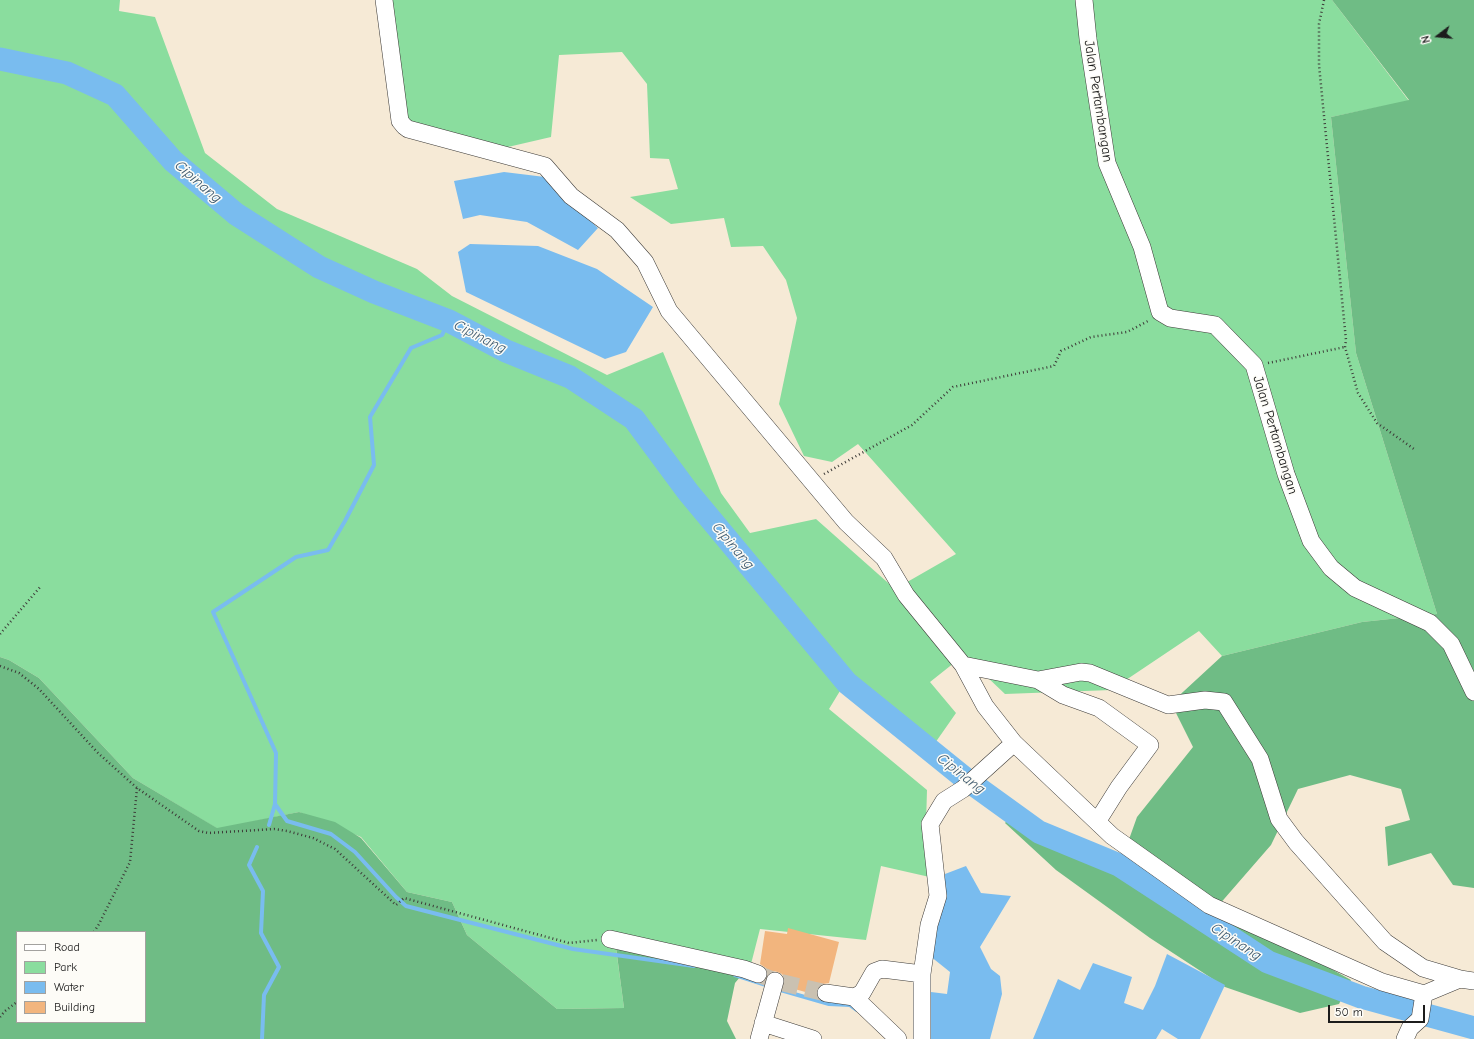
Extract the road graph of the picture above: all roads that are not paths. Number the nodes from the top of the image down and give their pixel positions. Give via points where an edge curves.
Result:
1 (384, 0) edge
2 (1084, 0) edge
3 (963, 665) junction
4 (1038, 680) junction
5 (1474, 692) edge
6 (1014, 743) junction
7 (1098, 822) junction
8 (610, 939) road end
9 (758, 974) tunnel mouth
10 (922, 974) junction
11 (1467, 980) edge
12 (774, 987) dead end
13 (826, 993) tunnel mouth
14 (1424, 994) junction
15 (854, 997) junction
16 (761, 1031) edge
17 (813, 1039) edge
18 (898, 1039) edge
19 (922, 1039) edge
20 (1405, 1039) edge

1 - 3 street via 400,121 404,126 408,130 545,166 571,196 617,230 645,262 669,311 846,522 884,558 906,595
2 - 5 street, Jalan Pertambangan via 1107,163 1142,247 1160,312 1170,318 1215,325 1254,365 1286,474 1311,540 1331,568 1355,588 1430,623 1451,644
3 - 4 street
3 - 6 street via 985,706
4 - 7 street via 1063,695 1099,708 1150,745 1118,787
4 - 11 street via 1081,672 1090,673 1168,705 1205,700 1224,702 1260,759 1279,819 1296,842 1385,942 1423,968
6 - 7 street
6 - 10 street via 962,789 944,801 930,824 938,896 929,925
7 - 14 street via 1112,836 1210,905 1382,982
8 - 9 street via 744,968
10 - 15 street via 882,969 874,972 862,994
10 - 19 street
11 - 14 street
12 - 16 street
13 - 15 street
14 - 20 street via 1420,1019 1410,1028
15 - 18 street
16 - 17 street

